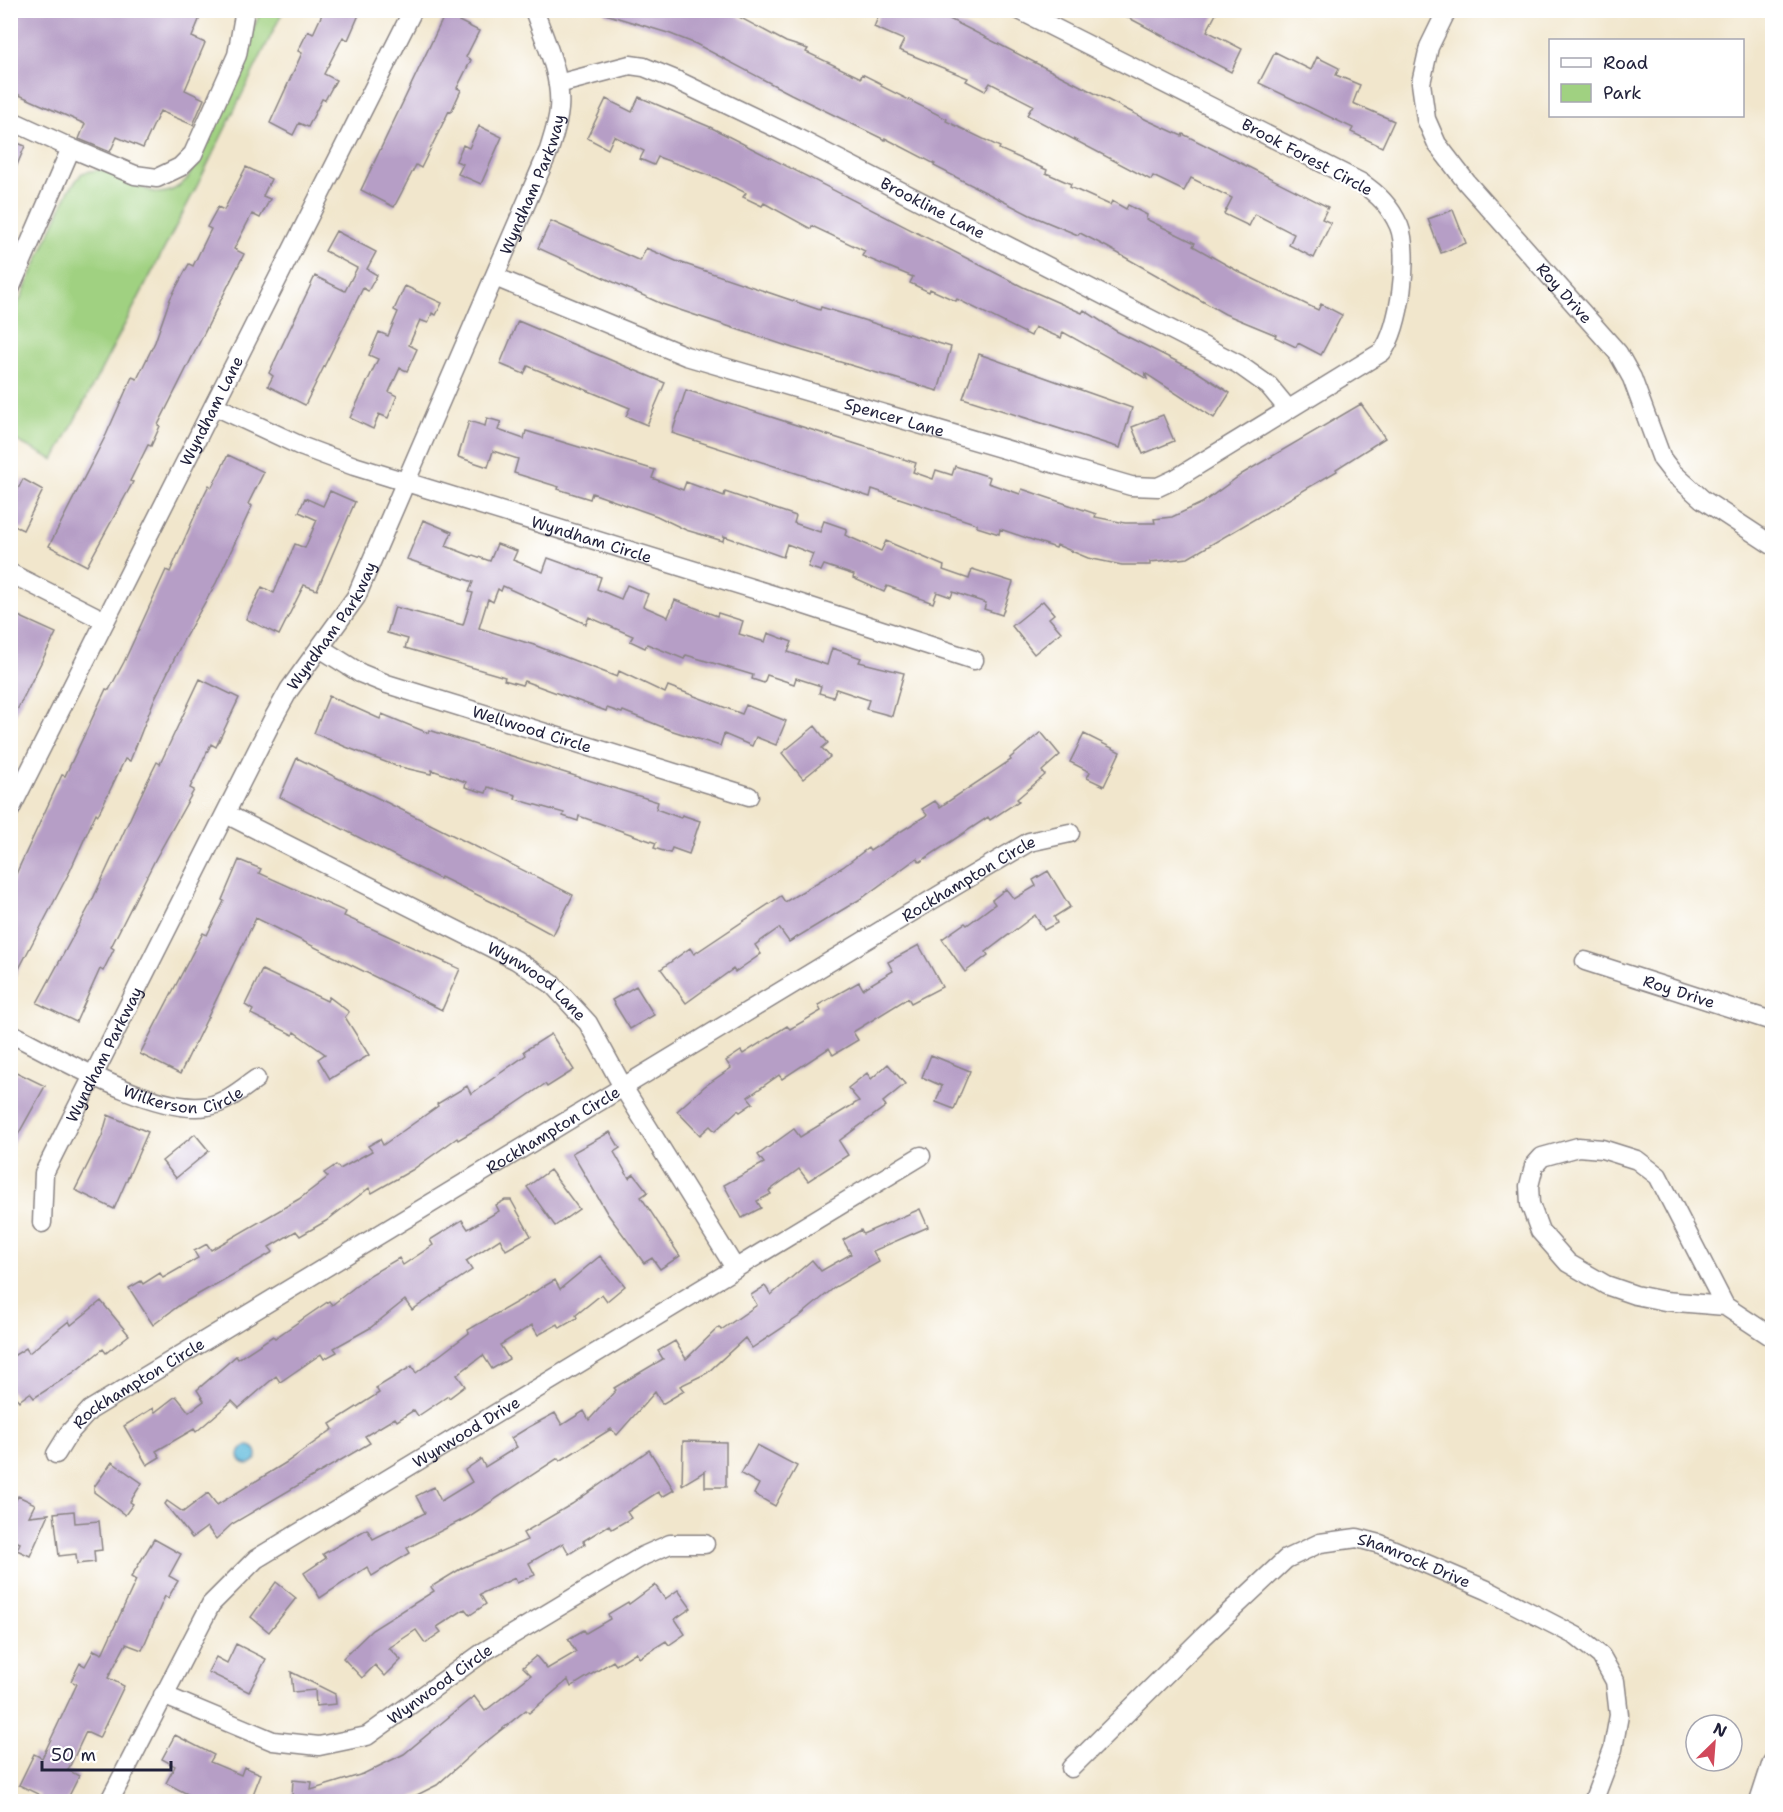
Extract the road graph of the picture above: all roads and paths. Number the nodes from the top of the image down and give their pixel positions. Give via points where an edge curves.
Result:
1 (245, 10) edge
2 (413, 10) edge
3 (534, 10) edge
4 (1019, 10) edge
5 (1447, 10) edge
6 (558, 84) junction
7 (10, 120) edge
8 (71, 148) junction
9 (495, 277) junction
10 (10, 289) edge
11 (215, 406) junction
12 (1288, 409) junction
13 (407, 482) junction
14 (1773, 545) edge
15 (10, 573) edge
16 (105, 621) junction
17 (320, 648) junction
18 (974, 660) dead end
19 (749, 796) dead end
20 (10, 810) edge
21 (226, 814) junction
22 (1070, 833) dead end
23 (1586, 961) dead end
24 (1773, 1021) edge
25 (10, 1033) edge
26 (94, 1075) junction
27 (256, 1079) dead end
28 (623, 1087) junction
29 (921, 1156) dead end
30 (42, 1223) dead end
31 (735, 1269) junction
32 (1725, 1306) junction
33 (1773, 1336) edge
34 (56, 1454) dead end
35 (705, 1544) dead end
36 (163, 1695) junction
37 (1773, 1762) edge
38 (1071, 1768) dead end
39 (109, 1802) edge
40 (1593, 1802) edge
41 (1759, 1802) edge

1 - 8 street via 237,55 193,154 180,167 157,178 135,175
2 - 11 street, Wyndham Lane
3 - 6 street, Wyndham Parkway
4 - 12 street, Brook Forest Circle via 1360,182 1390,209 1400,229 1402,254 1400,302 1393,336 1375,359
5 - 14 street, Roy Drive via 1429,47 1421,83 1426,119 1437,144 1617,353 1632,378 1662,459 1672,472 1702,499
6 - 9 street, Wyndham Parkway via 558,119 549,150
6 - 12 street, Brookline Lane via 630,65 676,80 795,136 1238,364 1269,386
7 - 8 street
8 - 10 street
9 - 12 street, Spencer Lane via 686,356 1131,486 1158,487 1175,479
9 - 13 street, Wyndham Parkway
11 - 13 street, Wyndham Circle via 303,447
11 - 16 street, Wyndham Lane
13 - 17 street, Wyndham Parkway via 356,597
13 - 18 street, Wyndham Circle
15 - 16 street
16 - 20 street, Wyndham Lane
17 - 19 street, Wellwood Circle via 360,673 387,684
17 - 21 street, Wyndham Parkway via 273,717
21 - 26 street, Wyndham Parkway
21 - 28 street, Wynwood Lane via 537,972 568,998 588,1023
22 - 28 street, Rockhampton Circle via 1040,838 1020,848
23 - 24 street, Roy Drive
25 - 26 street, Wilkerson Circle
26 - 27 street, Wilkerson Circle via 158,1100 197,1107 225,1100
26 - 30 street, Wyndham Parkway via 44,1173
28 - 31 street, Wynwood Lane
28 - 34 street, Rockhampton Circle via 90,1410
29 - 31 street, Wynwood Drive
31 - 36 street, Wynwood Drive via 256,1559 211,1604
32 - 32 street via 1658,1176 1637,1160 1602,1149 1578,1147 1542,1157 1534,1166 1530,1204 1540,1231 1568,1263 1606,1285 1635,1295
32 - 33 street
35 - 36 street, Wynwood Circle via 670,1544 643,1556 485,1651 367,1736 319,1746 273,1741
36 - 39 street, Wynwood Drive
37 - 41 street
38 - 40 street, Shamrock Drive via 1286,1559 1320,1543 1357,1538 1487,1590 1576,1636 1601,1656 1615,1681 1619,1715 1613,1749

